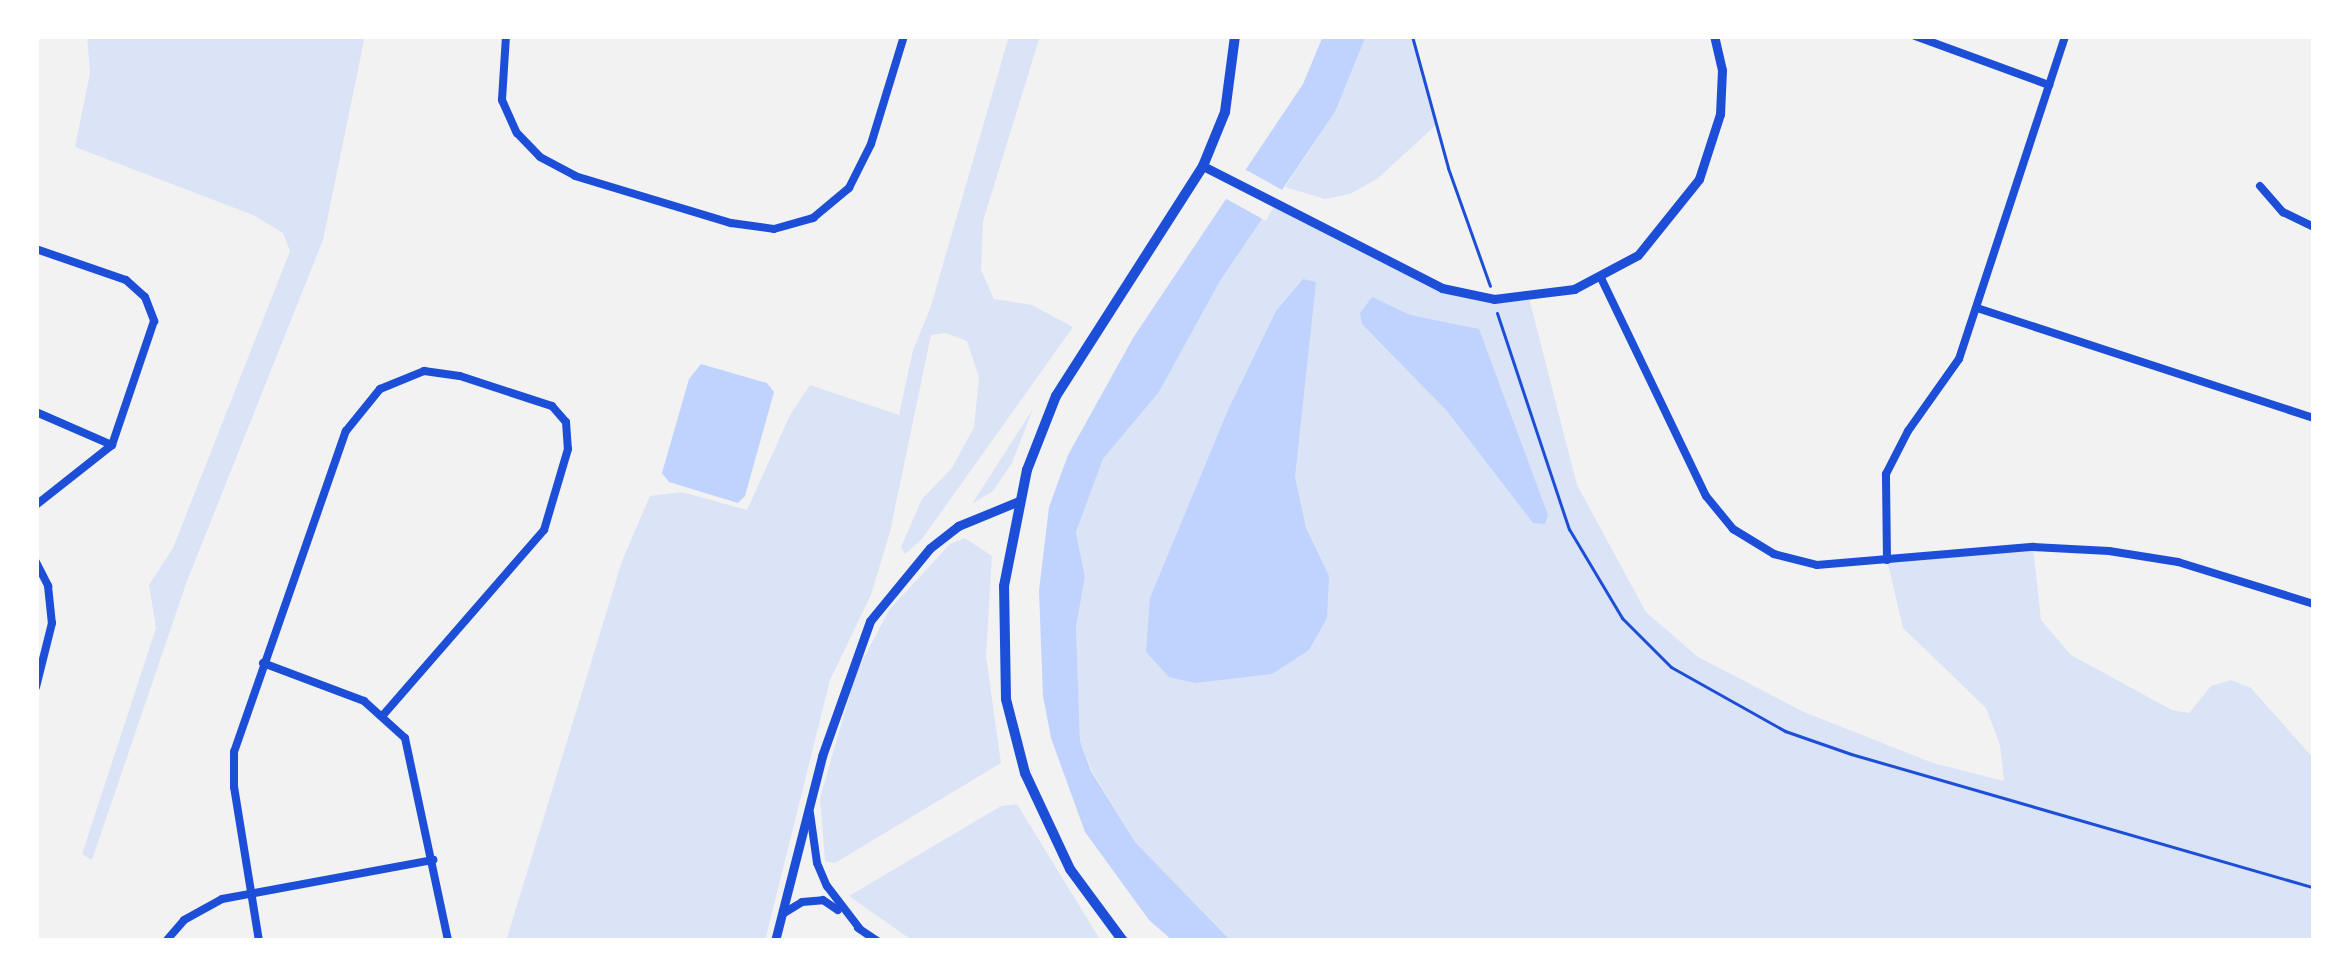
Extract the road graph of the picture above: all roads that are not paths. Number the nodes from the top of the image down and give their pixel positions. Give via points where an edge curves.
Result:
1 (506, 36) edge
2 (904, 36) edge
3 (1234, 36) edge
4 (1714, 36) edge
5 (1915, 36) edge
6 (2065, 36) edge
7 (2049, 86) junction
8 (1203, 166) junction
9 (2260, 186) dead end
10 (2314, 226) edge
11 (36, 249) edge
12 (1601, 278) junction
13 (1977, 308) junction
14 (36, 412) edge
15 (2314, 418) edge
16 (112, 445) junction
17 (1019, 501) junction
18 (36, 505) edge
19 (1887, 560) junction
20 (36, 562) edge
21 (2314, 604) edge
22 (263, 663) junction
23 (36, 687) edge
24 (384, 714) junction
25 (809, 809) junction
26 (433, 860) junction
27 (250, 893) junction
28 (784, 913) junction
29 (860, 929) junction
30 (166, 941) edge
31 (260, 941) edge
32 (448, 941) edge
33 (775, 941) edge
34 (877, 941) edge
35 (1123, 941) edge

1 - 2 street via 502,100 540,158 731,224 774,229 813,218 849,188
3 - 8 main road via 1225,112
4 - 12 street via 1720,114 1699,179 1653,241
5 - 7 street
6 - 7 street
7 - 13 street
8 - 12 street via 1442,287 1529,298
8 - 17 main road via 1056,396
9 - 10 street via 2283,212
11 - 16 street via 126,280 149,303 153,331
12 - 19 street via 1706,496 1733,530 1799,562
13 - 15 street
13 - 19 street via 1959,359 1891,460 1883,493
14 - 16 street
16 - 18 street
17 - 25 street via 958,526 930,548 870,621
17 - 35 main road via 1001,626 1012,734 1051,836
19 - 21 street via 2033,548 2109,551 2178,562
20 - 23 street via 52,623
22 - 24 street
22 - 24 street via 340,443 380,389 414,372 445,373 546,403 566,422 566,460 539,538
22 - 27 street via 233,766
24 - 26 street via 411,747
25 - 28 street
25 - 29 street via 817,863
26 - 27 street
26 - 32 street
27 - 30 street via 204,907
27 - 31 street
28 - 29 street via 823,900
28 - 33 street
29 - 34 street

